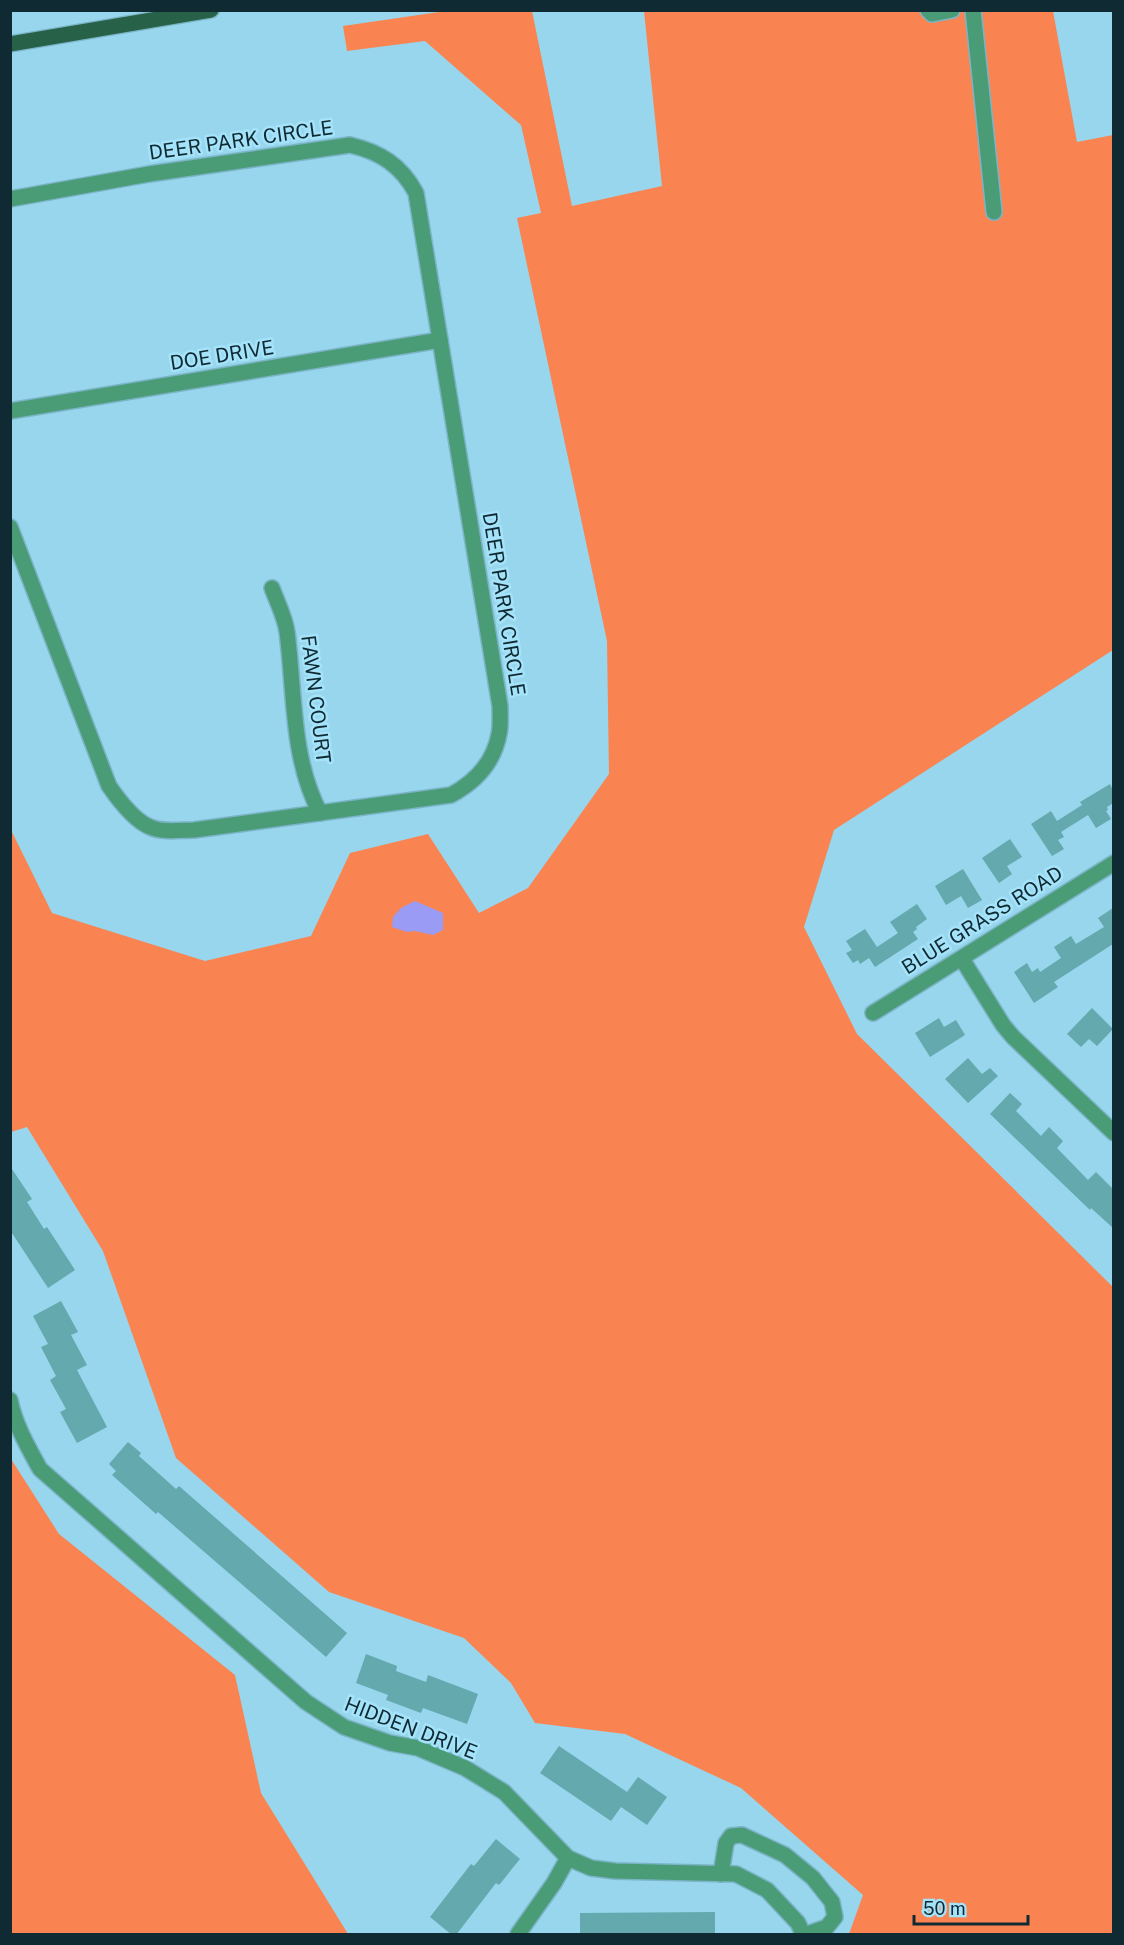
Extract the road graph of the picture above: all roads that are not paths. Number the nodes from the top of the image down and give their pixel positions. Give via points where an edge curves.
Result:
1 (211, 10) edge
2 (928, 10) edge
3 (952, 10) edge
4 (973, 10) edge
5 (194, 12) edge
6 (10, 44) edge
7 (10, 199) edge
8 (994, 212) dead end
9 (440, 340) junction
10 (10, 411) edge
11 (10, 527) edge
12 (272, 588) dead end
13 (320, 813) junction
14 (1113, 863) edge
15 (962, 959) junction
16 (873, 1013) dead end
17 (1113, 1133) edge
18 (10, 1400) edge
19 (568, 1858) junction
20 (722, 1874) junction
21 (518, 1935) edge
22 (805, 1935) edge

1 - 5 main road
2 - 3 street via 933,14
4 - 8 street
5 - 6 main road
7 - 9 street, DEER PARK CIRCLE via 350,145 367,149 398,167 416,193
9 - 10 street, DOE DRIVE
9 - 13 street, DEER PARK CIRCLE via 500,706 499,734 478,777 452,795
11 - 13 street, DEER PARK CIRCLE via 109,786 140,821 151,828 194,830
12 - 13 street, FAWN COURT via 286,630 302,769
14 - 15 street, BLUE GRASS ROAD
15 - 16 street, BLUE GRASS ROAD
15 - 17 street via 1013,1037
18 - 19 street, HIDDEN DRIVE via 40,1469 306,1702 344,1727 418,1748 465,1768 504,1792
19 - 20 street, HIDDEN DRIVE via 591,1868 615,1871
19 - 21 street
20 - 22 street, HIDDEN DRIVE via 736,1874 767,1890
20 - 22 street via 730,1836 742,1835 785,1855 813,1878 832,1902 835,1917 827,1927

